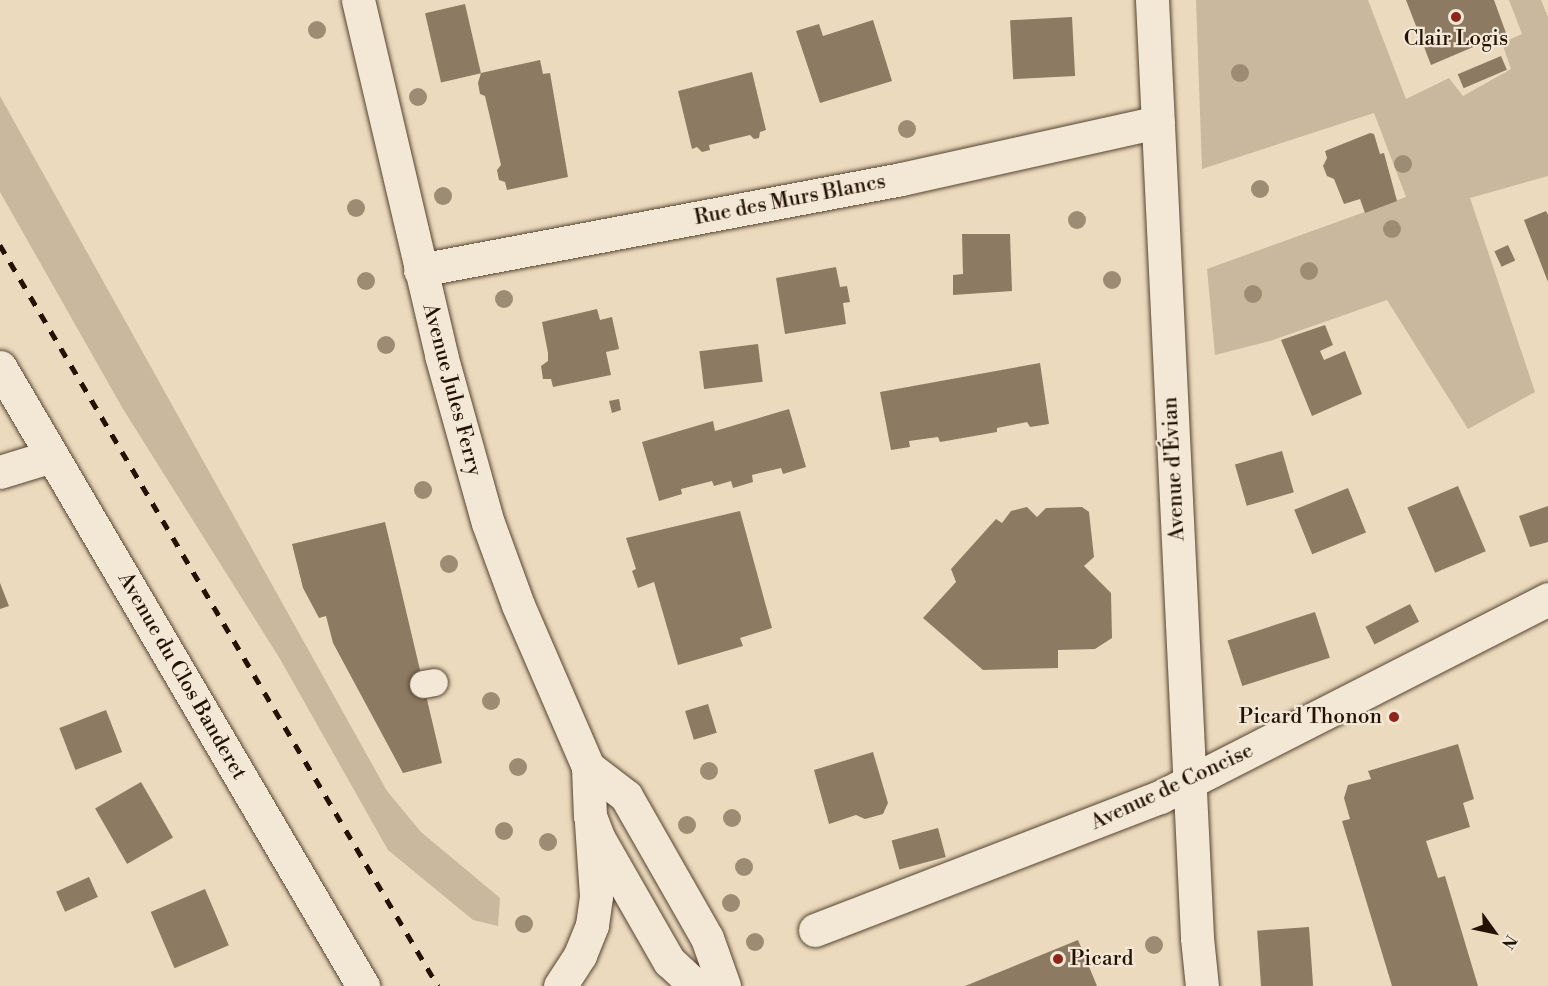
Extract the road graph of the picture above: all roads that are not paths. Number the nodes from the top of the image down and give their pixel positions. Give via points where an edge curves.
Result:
1 (358, 0) edge
2 (1152, 0) edge
3 (1158, 122) junction
4 (420, 270) junction
5 (0, 367) edge
6 (52, 456) junction
7 (0, 472) edge
8 (1548, 599) edge
9 (588, 767) junction
10 (1189, 783) junction
11 (590, 816) junction
12 (815, 930) dead end
13 (1197, 938) junction
14 (363, 986) edge
15 (560, 986) edge
16 (696, 986) edge
17 (724, 986) edge
18 (1187, 986) edge
19 (1202, 986) edge

1 - 4 street, Avenue Jules Ferry
2 - 3 street, Avenue d'Évian
3 - 4 street, Rue des Murs Blancs via 901,179
3 - 10 street, Avenue d'Évian
4 - 9 street, Avenue Jules Ferry via 488,523 518,605
5 - 6 street, Avenue du Clos Banderet
6 - 7 street
6 - 14 street, Avenue du Clos Banderet
8 - 10 street, Avenue de Concise
9 - 11 street, Avenue Jules Ferry
9 - 17 street, Avenue Jules Ferry via 626,796 707,938
10 - 12 street, Avenue de Concise via 1133,809
10 - 13 street, Avenue d'Évian
11 - 15 street via 596,896 592,925 580,955
11 - 16 street, Avenue Jules Ferry via 609,860 669,961
13 - 18 street, Avenue d'Évian
13 - 19 street, Avenue d'Évian

